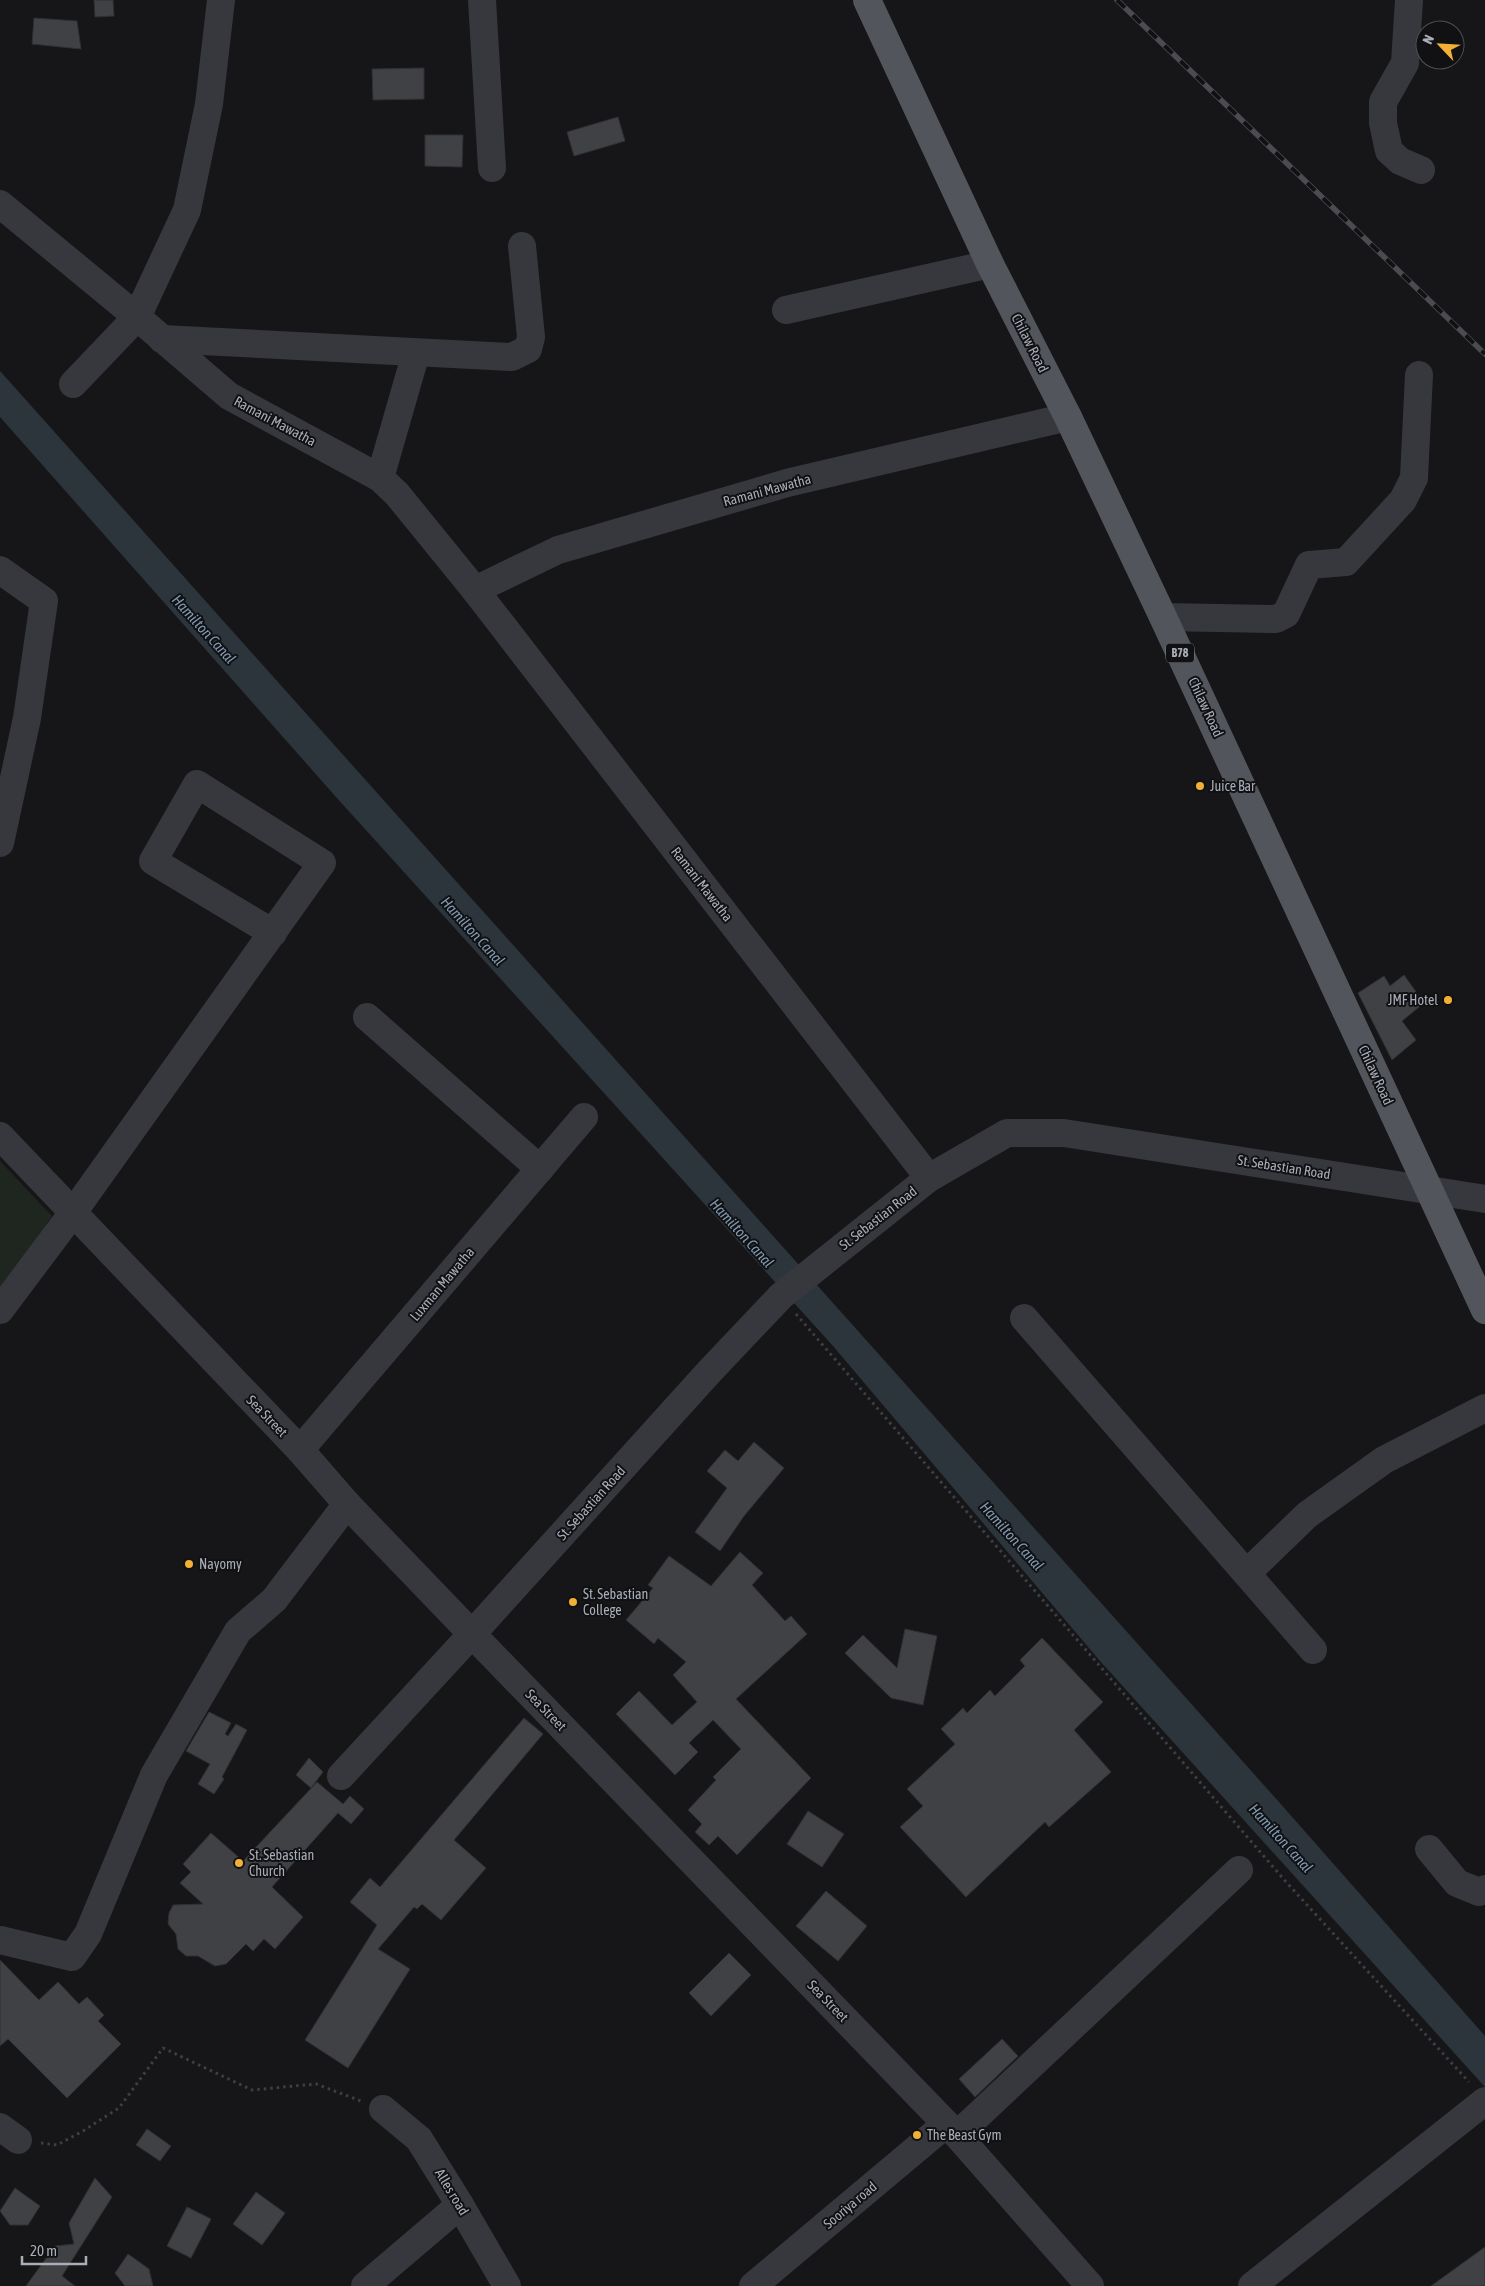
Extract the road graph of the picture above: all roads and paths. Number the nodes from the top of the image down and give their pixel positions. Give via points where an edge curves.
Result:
1 (221, 0) edge
2 (482, 0) edge
3 (867, 0) edge
4 (1409, 0) edge
5 (492, 168) dead end
6 (1421, 170) dead end
7 (0, 204) edge
8 (522, 246) dead end
9 (990, 264) junction
10 (786, 310) dead end
11 (137, 317) junction
12 (162, 339) junction
13 (416, 353) junction
14 (1419, 375) dead end
15 (73, 384) dead end
16 (1068, 417) junction
17 (380, 478) junction
18 (0, 570) edge
19 (475, 590) junction
20 (1163, 617) junction
21 (10, 752) edge
22 (0, 843) edge
23 (272, 933) junction
24 (367, 1017) dead end
25 (584, 1117) dead end
26 (0, 1136) edge
27 (540, 1169) junction
28 (929, 1178) junction
29 (1429, 1189) junction
30 (1485, 1199) edge
31 (72, 1214) junction
32 (781, 1296) junction
33 (0, 1310) edge
34 (1485, 1310) edge
35 (1024, 1318) dead end
36 (1485, 1408) edge
37 (300, 1450) junction
38 (347, 1504) junction
39 (1247, 1573) junction
40 (472, 1634) junction
41 (1313, 1650) dead end
42 (341, 1776) dead end
43 (1429, 1849) dead end
44 (1239, 1870) dead end
45 (1485, 1889) edge
46 (0, 1940) edge
47 (1478, 2093) edge
48 (383, 2109) joint
49 (952, 2129) junction
50 (9, 2133) edge
51 (460, 2205) junction
52 (364, 2286) edge
53 (507, 2286) edge
54 (753, 2286) edge
55 (1090, 2286) edge
56 (1252, 2286) edge

1 - 11 street via 209,104 187,210
2 - 5 street
3 - 9 main road, Chilaw Road / B78
4 - 6 street via 1405,63 1384,102 1383,123 1389,151 1400,161
7 - 11 street, Ramani Mawatha
8 - 13 street via 530,337 528,349 512,357
9 - 10 street
9 - 16 main road, Chilaw Road / B78
11 - 12 street, Ramani Mawatha
11 - 15 street
12 - 13 street
12 - 17 street, Ramani Mawatha via 229,396
13 - 17 street
14 - 20 street via 1414,478 1403,500 1346,562 1309,565 1286,614 1276,619
16 - 19 street, Ramani Mawatha via 787,482 558,550
16 - 20 main road, Chilaw Road / B78
17 - 19 street, Ramani Mawatha via 398,494
18 - 21 street via 44,602 28,718
19 - 28 street, Ramani Mawatha
20 - 29 main road, Chilaw Road / B78
21 - 22 street
23 - 23 street via 153,861 197,784 322,864
23 - 31 street
24 - 27 street
25 - 27 street, Luxman Mawatha
26 - 31 street, Sea Street
27 - 37 street, Luxman Mawatha
28 - 29 street, St. Sebastian Road via 1007,1133 1064,1133
28 - 32 street, St. Sebastian Road
29 - 30 street, St. Sebastian Road
29 - 34 main road, Chilaw Road / B78
31 - 33 street
31 - 37 street, Sea Street
32 - 40 street, St. Sebastian Road via 708,1372
32 - 47 path via 1287,1883
35 - 39 street
36 - 39 street via 1384,1460 1307,1515
37 - 38 street, Sea Street
38 - 40 street, Sea Street
38 - 46 street via 274,1600 238,1631 154,1775 88,1934 72,1957
39 - 41 street
40 - 42 street, St. Sebastian Road
40 - 49 street, Sea Street
43 - 45 street via 1457,1883 1479,1892
44 - 49 street, Sooriya road
47 - 56 street
48 - 50 path via 316,2084 252,2090 163,2048 119,2108 83,2131 56,2145
48 - 51 street, Alles road via 419,2138
49 - 54 street, Sooriya road
49 - 55 street, Sea Street
51 - 52 street
51 - 53 street, Alles road

